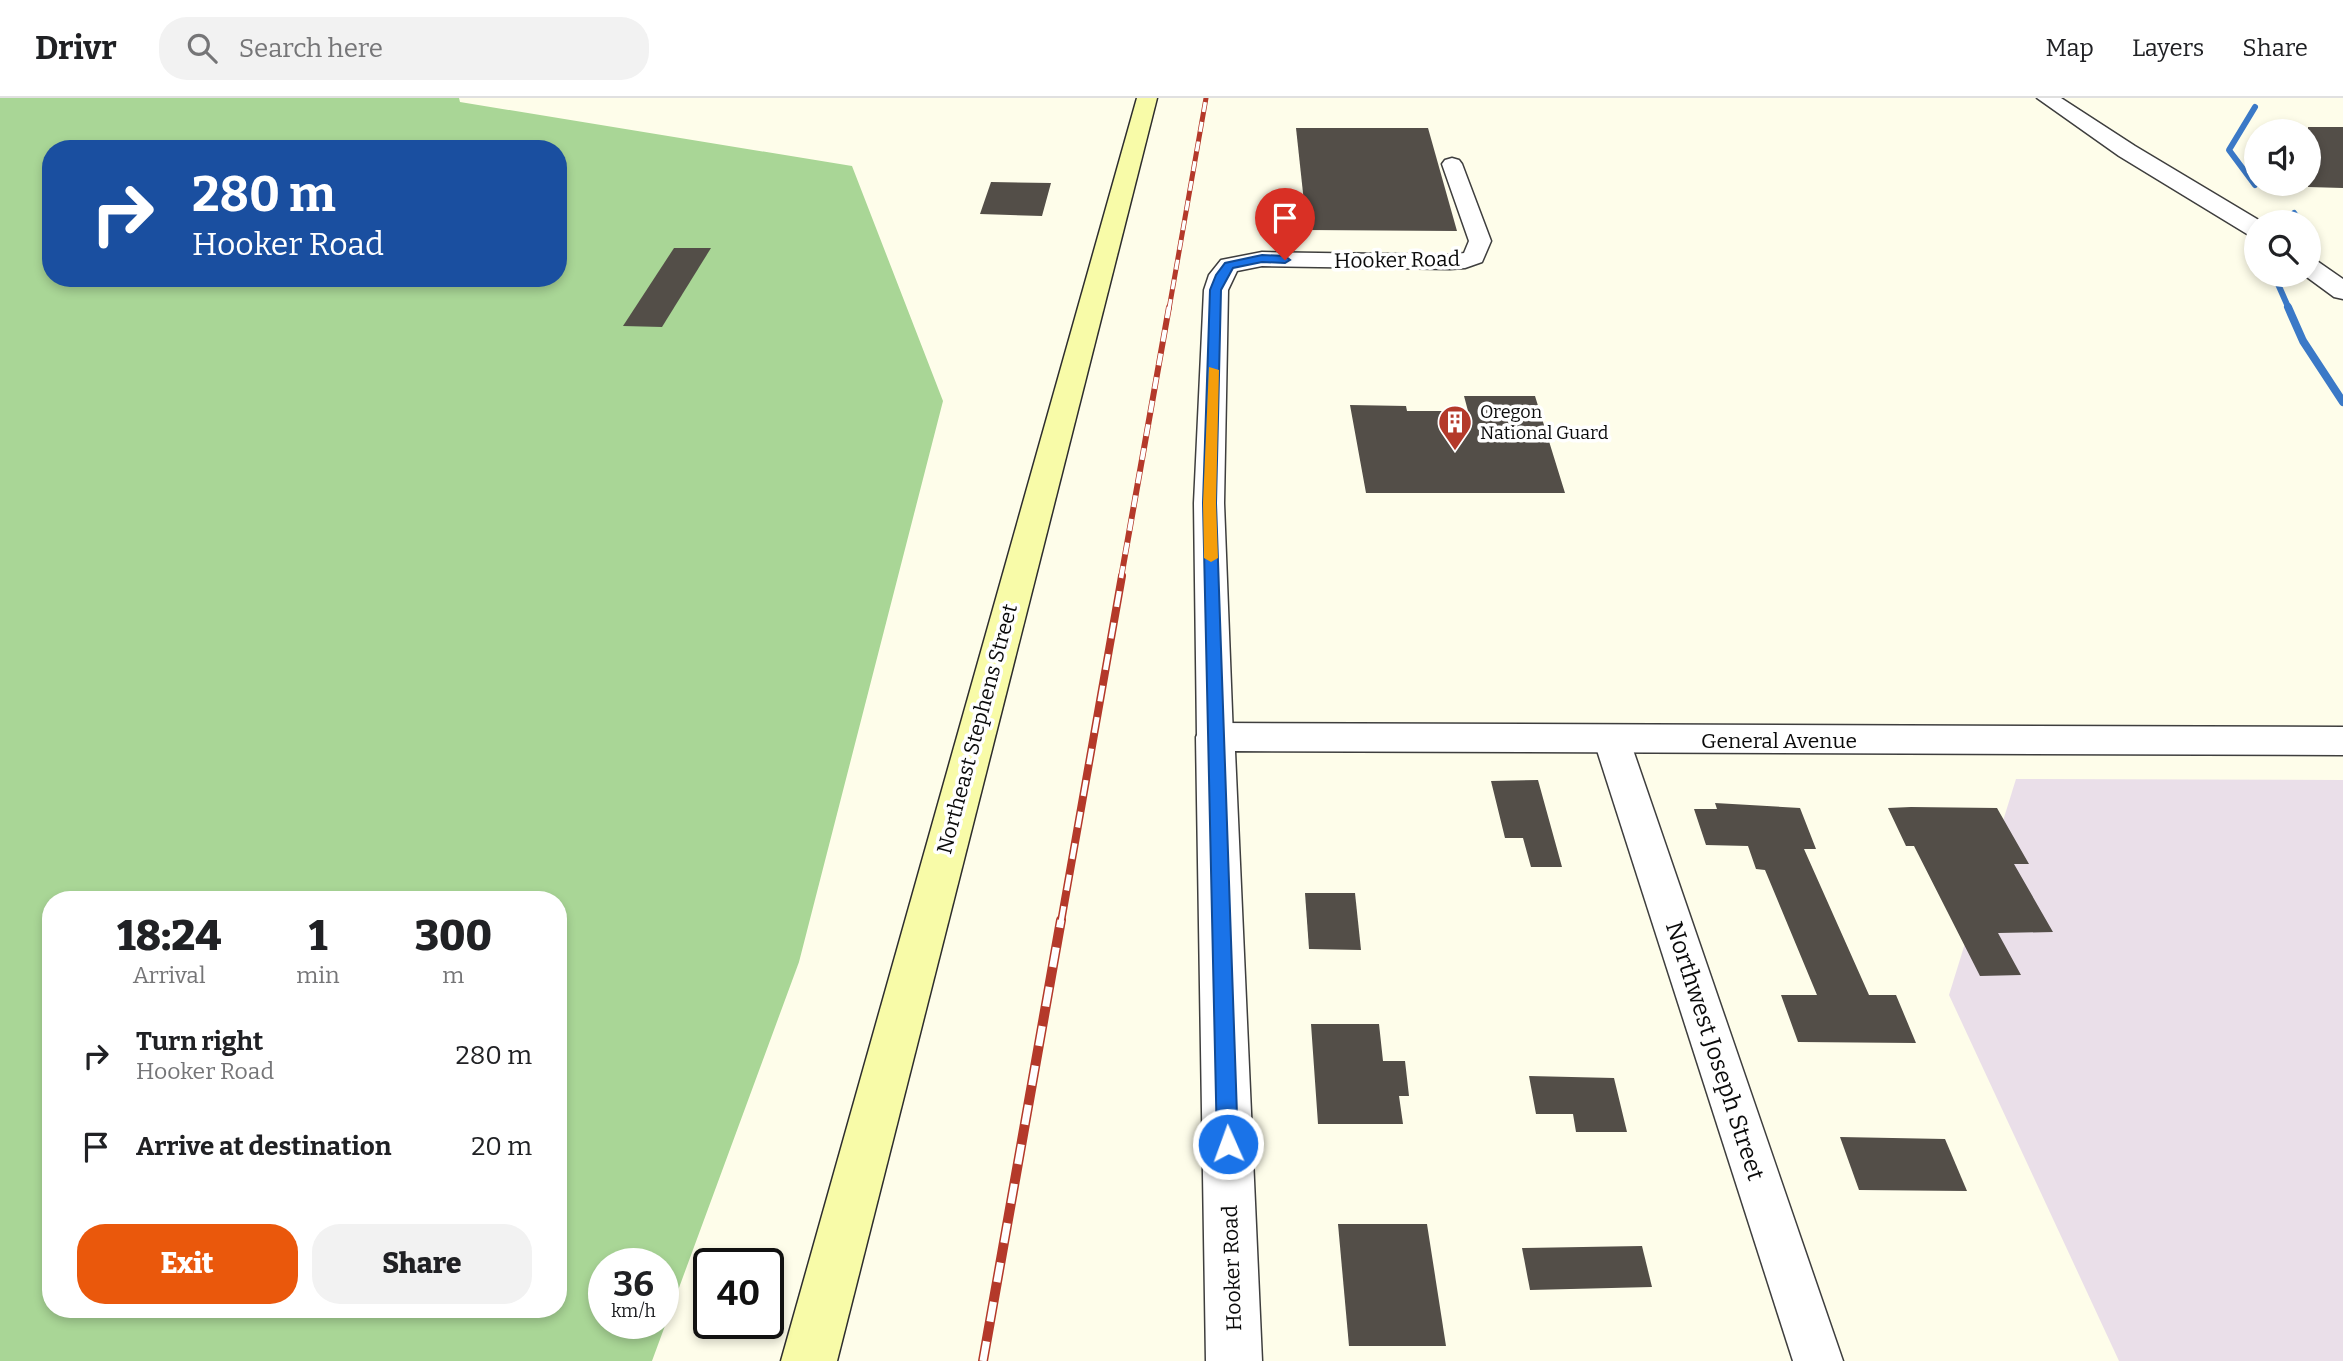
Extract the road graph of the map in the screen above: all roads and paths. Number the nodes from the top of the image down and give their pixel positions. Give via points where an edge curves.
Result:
1 (1147, 98) edge
2 (2047, 98) edge
3 (1452, 164) dead end
4 (2244, 222) edge
5 (2321, 275) edge
6 (2343, 291) edge
7 (1215, 737) junction
8 (1612, 741) junction
9 (2343, 741) edge
10 (809, 1361) edge
11 (1234, 1361) edge
12 (1818, 1361) edge

1 - 10 main road, Northeast Stephens Street
2 - 4 street
3 - 7 street, Hooker Road via 1480,241 1474,257 1450,262 1262,259 1229,265 1221,275 1216,290 1209,503
5 - 6 street
7 - 8 street, General Avenue
7 - 11 street, Hooker Road
8 - 9 street, General Avenue
8 - 12 street, Northwest Joseph Street

